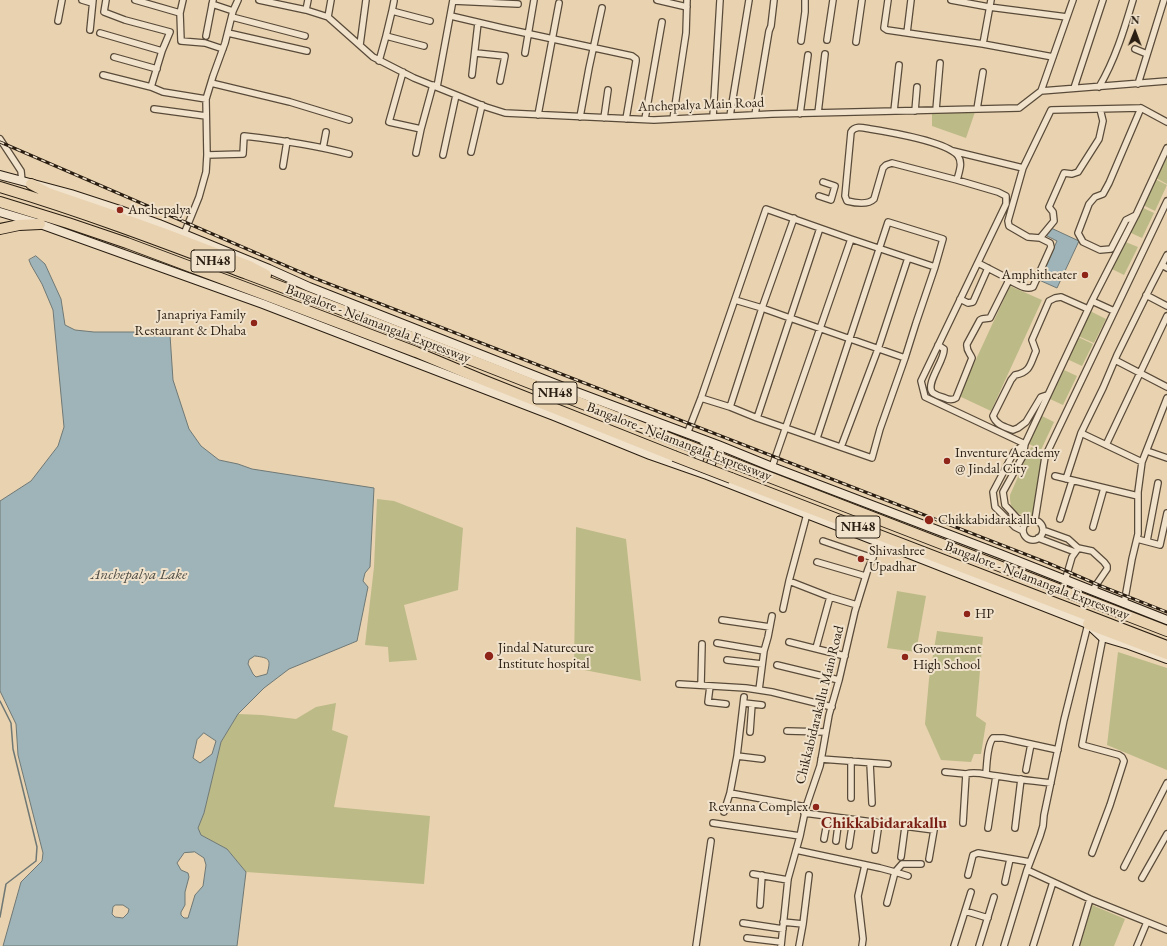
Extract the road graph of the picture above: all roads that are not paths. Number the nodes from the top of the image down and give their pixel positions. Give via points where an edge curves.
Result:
1 (62, 0) edge
2 (82, 0) edge
3 (106, 0) edge
4 (135, 0) edge
5 (183, 0) edge
6 (238, 0) edge
7 (259, 0) edge
8 (308, 0) edge
9 (331, 0) edge
10 (366, 0) edge
11 (534, 0) edge
12 (657, 0) edge
13 (687, 0) edge
14 (720, 0) edge
15 (748, 0) edge
16 (774, 0) edge
17 (804, 0) edge
18 (833, 0) edge
19 (862, 0) edge
20 (888, 0) edge
21 (911, 0) edge
22 (952, 0) edge
23 (991, 0) edge
24 (1073, 0) edge
25 (1103, 0) edge
26 (1133, 0) edge
27 (1164, 0) edge
28 (268, 1) edge
29 (394, 1) dead end
30 (453, 1) edge
31 (92, 2) edge
32 (212, 2) edge
33 (518, 4) dead end
34 (559, 4) dead end
35 (990, 6) junction
36 (687, 7) junction
37 (602, 8) dead end
38 (306, 10) junction
39 (392, 11) junction
40 (180, 13) junction
41 (232, 14) junction
42 (450, 16) junction
43 (328, 17) junction
44 (1067, 17) junction
45 (58, 21) dead end
46 (430, 21) dead end
47 (662, 22) dead end
48 (478, 23) junction
49 (90, 30) dead end
50 (100, 33) dead end
51 (228, 33) junction
52 (907, 33) junction
53 (528, 34) junction
54 (206, 36) dead end
55 (305, 36) dead end
56 (386, 36) junction
57 (552, 39) junction
58 (827, 40) dead end
59 (801, 41) dead end
60 (856, 42) dead end
61 (983, 44) junction
62 (360, 45) junction
63 (424, 46) dead end
64 (223, 48) junction
65 (593, 48) junction
66 (1135, 49) dead end
67 (162, 51) junction
68 (307, 51) dead end
69 (476, 53) junction
70 (525, 53) dead end
71 (825, 54) dead end
72 (1147, 54) junction
73 (808, 55) dead end
74 (114, 57) dead end
75 (1053, 57) junction
76 (379, 61) junction
77 (940, 63) dead end
78 (899, 65) dead end
79 (157, 69) junction
80 (403, 72) junction
81 (983, 72) dead end
82 (103, 75) dead end
83 (472, 75) dead end
84 (1167, 80) edge
85 (500, 81) dead end
86 (210, 83) junction
87 (1138, 84) junction
88 (435, 86) junction
89 (151, 87) junction
90 (917, 87) dead end
91 (1099, 87) junction
92 (1074, 88) junction
93 (608, 90) dead end
94 (1041, 91) junction
95 (456, 95) junction
96 (206, 99) junction
97 (482, 105) junction
98 (1141, 108) junction
99 (154, 109) dead end
100 (977, 109) junction
101 (1100, 109) junction
102 (936, 110) junction
103 (894, 111) junction
104 (915, 111) junction
105 (818, 113) junction
106 (800, 114) junction
107 (538, 115) junction
108 (756, 115) junction
109 (206, 116) junction
110 (730, 116) junction
111 (580, 117) junction
112 (713, 117) junction
113 (604, 118) junction
114 (626, 119) junction
115 (645, 119) junction
116 (673, 119) junction
117 (349, 120) dead end
118 (1167, 122) edge
119 (421, 129) junction
120 (326, 132) dead end
121 (0, 139) edge
122 (287, 141) junction
123 (323, 148) junction
124 (1167, 148) edge
125 (953, 151) junction
126 (471, 152) dead end
127 (416, 153) dead end
128 (349, 154) dead end
129 (207, 155) junction
130 (443, 155) dead end
131 (283, 166) dead end
132 (1023, 168) junction
133 (0, 175) edge
134 (957, 180) junction
135 (823, 182) dead end
136 (27, 183) junction
137 (835, 186) junction
138 (0, 187) edge
139 (846, 187) junction
140 (819, 196) dead end
141 (1167, 201) edge
142 (0, 202) edge
143 (0, 212) edge
144 (1136, 215) junction
145 (794, 218) junction
146 (40, 224) junction
147 (820, 228) junction
148 (0, 229) edge
149 (184, 234) junction
150 (1040, 238) junction
151 (851, 239) junction
152 (880, 248) junction
153 (1167, 256) edge
154 (908, 258) junction
155 (978, 263) junction
156 (935, 267) junction
157 (1164, 267) edge
158 (988, 268) junction
159 (1008, 280) junction
160 (302, 294) junction
161 (1146, 295) junction
162 (960, 299) junction
163 (735, 300) junction
164 (1092, 301) junction
165 (1167, 306) edge
166 (762, 308) junction
167 (1088, 309) junction
168 (1114, 311) junction
169 (1167, 316) edge
170 (790, 318) junction
171 (819, 328) junction
172 (850, 339) junction
173 (938, 345) junction
174 (878, 349) junction
175 (906, 358) junction
176 (1115, 360) junction
177 (1139, 373) junction
178 (1167, 387) edge
179 (1047, 395) junction
180 (701, 398) junction
181 (1167, 398) edge
182 (730, 407) junction
183 (757, 418) junction
184 (786, 428) junction
185 (687, 434) junction
186 (1081, 434) junction
187 (816, 438) junction
188 (706, 441) junction
189 (1025, 444) junction
190 (718, 445) junction
191 (1106, 445) junction
192 (841, 447) junction
193 (1146, 451) junction
194 (1167, 458) edge
195 (1142, 462) junction
196 (772, 467) junction
197 (695, 471) junction
198 (707, 475) junction
199 (1055, 476) dead end
200 (1069, 480) junction
201 (1158, 483) dead end
202 (1104, 488) junction
203 (1138, 496) junction
204 (1167, 513) edge
205 (807, 514) junction
206 (1060, 519) dead end
207 (1035, 520) junction
208 (1026, 523) junction
209 (1093, 526) dead end
210 (1043, 530) junction
211 (1023, 531) junction
212 (1038, 538) junction
213 (1137, 539) junction
214 (823, 541) dead end
215 (1147, 541) junction
216 (879, 543) junction
217 (1076, 550) junction
218 (873, 558) junction
219 (817, 562) dead end
220 (865, 576) junction
221 (1065, 580) junction
222 (789, 581) junction
223 (1092, 591) junction
224 (830, 597) junction
225 (1124, 604) junction
226 (857, 605) junction
227 (783, 609) dead end
228 (772, 616) dead end
229 (722, 620) dead end
230 (1167, 620) edge
231 (1088, 624) junction
232 (770, 627) junction
233 (1167, 631) edge
234 (1103, 637) junction
235 (789, 642) dead end
236 (718, 643) dead end
237 (702, 644) dead end
238 (1167, 646) edge
239 (816, 648) junction
240 (764, 652) junction
241 (1167, 654) edge
242 (845, 656) junction
243 (1167, 659) edge
244 (727, 660) dead end
245 (762, 664) junction
246 (777, 664) dead end
247 (839, 680) junction
248 (680, 684) dead end
249 (700, 685) junction
250 (710, 686) junction
251 (759, 690) junction
252 (726, 704) dead end
253 (752, 704) junction
254 (762, 705) dead end
255 (832, 707) junction
256 (750, 732) dead end
257 (787, 732) dead end
258 (826, 732) junction
259 (1031, 744) junction
260 (1058, 750) junction
261 (737, 756) junction
262 (762, 759) dead end
263 (821, 759) junction
264 (851, 761) junction
265 (870, 763) junction
266 (888, 764) dead end
267 (1026, 770) dead end
268 (945, 772) dead end
269 (986, 773) junction
270 (966, 774) junction
271 (996, 776) junction
272 (1021, 779) junction
273 (1051, 783) junction
274 (1167, 784) edge
275 (730, 793) junction
276 (851, 798) dead end
277 (872, 803) dead end
278 (806, 807) junction
279 (724, 812) dead end
280 (804, 813) junction
281 (828, 817) junction
282 (838, 818) junction
283 (853, 820) junction
284 (713, 823) dead end
285 (879, 823) junction
286 (964, 823) dead end
287 (905, 827) junction
288 (988, 828) dead end
289 (1015, 828) dead end
290 (1167, 834) edge
291 (800, 836) junction
292 (824, 839) dead end
293 (711, 841) dead end
294 (836, 841) dead end
295 (849, 846) dead end
296 (796, 850) junction
297 (875, 850) dead end
298 (1092, 853) dead end
299 (901, 857) dead end
300 (928, 859) dead end
301 (1010, 859) junction
302 (1030, 862) junction
303 (921, 864) dead end
304 (865, 865) junction
305 (1124, 867) dead end
306 (1027, 870) junction
307 (895, 872) junction
308 (753, 874) dead end
309 (762, 875) junction
310 (808, 875) dead end
311 (968, 875) dead end
312 (908, 876) dead end
313 (1142, 878) dead end
314 (788, 880) junction
315 (1005, 882) dead end
316 (1052, 882) junction
317 (971, 892) dead end
318 (994, 897) dead end
319 (1090, 899) junction
320 (887, 903) dead end
321 (760, 905) dead end
322 (965, 911) junction
323 (988, 918) junction
324 (783, 922) junction
325 (1147, 922) junction
326 (743, 923) dead end
327 (803, 924) junction
328 (783, 929) junction
329 (1167, 930) edge
330 (746, 938) dead end
331 (781, 944) edge
332 (696, 946) edge
333 (799, 946) edge
334 (862, 946) edge
335 (954, 946) edge
336 (979, 946) edge
337 (1004, 946) edge
338 (1033, 946) edge
339 (1076, 946) edge
340 (1137, 946) edge

1 - 45 street
2 - 31 street
3 - 67 street via 104,12 170,32
4 - 40 street
5 - 40 street
6 - 41 street
7 - 28 street, Anchepalya Main Road
8 - 38 street
9 - 43 street
10 - 62 street
11 - 53 street
12 - 36 street
13 - 36 street
14 - 112 street
15 - 110 street
16 - 108 street
17 - 59 street
18 - 58 street
19 - 60 street
20 - 52 street via 884,28
21 - 52 street
22 - 35 street
23 - 35 street
24 - 44 street
25 - 92 street
26 - 91 street via 1120,42
27 - 72 street
28 - 38 street, Anchepalya Main Road
29 - 39 street
30 - 33 street
30 - 42 street
31 - 49 street
32 - 41 street
32 - 54 street
34 - 57 street
35 - 44 street
35 - 61 street
36 - 116 street via 686,33
37 - 65 street
38 - 43 street, Anchepalya Main Road
39 - 46 street
39 - 56 street
40 - 64 street via 181,41
41 - 51 street
41 - 55 street
42 - 48 street
42 - 88 street
43 - 62 street, Anchepalya Main Road
44 - 75 street
47 - 115 street
48 - 53 street
48 - 69 street
50 - 67 street
51 - 64 street
51 - 68 street
52 - 61 street
53 - 57 street
53 - 70 street
56 - 63 street
56 - 76 street
57 - 65 street
57 - 107 street
61 - 75 street
62 - 76 street, Anchepalya Main Road
64 - 86 street
65 - 111 street
65 - 114 street via 636,59
66 - 72 street
67 - 79 street
69 - 83 street
69 - 85 street via 505,56
71 - 105 street
72 - 87 street
73 - 106 street
74 - 79 street
75 - 94 street
76 - 80 street, Anchepalya Main Road
77 - 102 street
78 - 103 street
79 - 89 street
80 - 88 street, Anchepalya Main Road
80 - 119 street via 389,122
81 - 100 street
82 - 89 street
84 - 87 street
86 - 96 street
86 - 117 street via 290,102
87 - 91 street
88 - 95 street, Anchepalya Main Road
88 - 119 street
89 - 96 street via 164,92
90 - 104 street
91 - 92 street
92 - 94 street
93 - 113 street
94 - 100 street, Anchepalya Main Road via 1019,108
95 - 97 street, Anchepalya Main Road
95 - 130 street
96 - 109 street
97 - 107 street, Anchepalya Main Road via 505,113
97 - 126 street
98 - 101 street
98 - 118 street
98 - 144 street via 1109,183 1103,194 1095,197 1090,204 1078,233 1084,242 1100,250 1111,249 1126,220
99 - 109 street
100 - 102 street, Anchepalya Main Road
101 - 132 street via 1050,110
101 - 150 street via 1104,121 1099,139 1078,172 1064,173 1049,207 1054,220
102 - 104 street, Anchepalya Main Road
103 - 104 street, Anchepalya Main Road
103 - 105 street, Anchepalya Main Road
105 - 106 street, Anchepalya Main Road
106 - 108 street, Anchepalya Main Road
107 - 111 street, Anchepalya Main Road
108 - 110 street, Anchepalya Main Road
109 - 129 street
110 - 112 street, Anchepalya Main Road
111 - 113 street, Anchepalya Main Road
112 - 116 street, Anchepalya Main Road
113 - 114 street, Anchepalya Main Road
114 - 115 street, Anchepalya Main Road
115 - 116 street, Anchepalya Main Road
119 - 127 street
120 - 123 street
121 - 136 street
122 - 123 street
122 - 129 street via 244,136 243,154
122 - 131 street
123 - 128 street
124 - 144 street
125 - 132 street
125 - 134 street via 959,157 961,166
125 - 139 street via 923,139 880,130 854,128 851,132
129 - 149 street via 199,197
132 - 150 street via 1008,221 1009,226 1028,237
133 - 136 street
134 - 139 street via 892,163 883,168 874,199 870,202 847,201 844,196
134 - 155 street via 1006,196 1006,204
135 - 137 street
136 - 149 street via 71,194
136 - 160 highway via 48,193 118,216 249,266
137 - 139 street
137 - 140 street via 831,200
138 - 160 highway, Bangalore - Nelamangala Expressway / NH48 via 141,234
141 - 168 street
142 - 238 highway, Bangalore - Nelamangala Expressway / NH48, bridge via 127,243 416,352 666,453
143 - 146 street
144 - 164 street
145 - 147 street
145 - 163 street via 766,209
145 - 166 street
146 - 148 highway
146 - 197 street via 263,304
147 - 151 street
147 - 170 street
149 - 185 street via 316,290
150 - 159 street via 1050,243 1051,248 1033,286 1026,288
151 - 152 street
151 - 171 street
152 - 154 street
152 - 156 street via 888,222 943,239
152 - 172 street
153 - 157 street
154 - 156 street
154 - 174 street
155 - 158 street
155 - 162 street
156 - 175 street
157 - 161 street
158 - 159 street
158 - 162 street via 973,302 968,303
159 - 173 street via 990,318 980,320 967,344 966,348 972,358 953,400 930,389 944,352
160 - 233 highway, Bangalore - Nelamangala Expressway / NH48, bridge
161 - 165 street
161 - 176 street
162 - 173 street
163 - 166 street
163 - 180 street
164 - 167 street
164 - 168 street
166 - 170 street
166 - 182 street
167 - 179 street
167 - 179 street via 1061,297 1049,301 1032,340 1036,351 1031,364 1028,370 1015,375 1011,380 993,416 995,421 1013,430 1018,428 1026,422 1041,398
168 - 207 street via 1045,457
169 - 177 street
170 - 171 street
170 - 183 street
171 - 172 street
171 - 184 street
172 - 174 street
172 - 187 street
173 - 189 street via 921,381 925,398
174 - 175 street
174 - 192 street
175 - 192 street via 872,458
176 - 177 street
176 - 186 street
177 - 178 street
177 - 191 street
179 - 189 street
180 - 182 street
180 - 185 street
181 - 193 street
182 - 183 street
183 - 184 street
184 - 187 street
184 - 196 street
185 - 188 street
186 - 191 street
186 - 200 street
187 - 192 street
188 - 190 street
188 - 197 street
189 - 208 street via 1023,456 1003,492 1005,505 1017,518
189 - 211 street via 1014,452 993,492 995,506 1015,527
190 - 196 street
190 - 198 street
191 - 195 street
193 - 194 street
193 - 195 street
195 - 203 street
196 - 221 street
197 - 198 street
198 - 205 street
199 - 200 street
200 - 202 street
200 - 206 street
201 - 215 street
202 - 203 street
202 - 209 street
203 - 213 street
204 - 215 street via 1160,545
205 - 216 street
205 - 222 street
207 - 208 street
207 - 210 street via 1040,523
208 - 211 street
210 - 212 street
210 - 217 street via 1068,539
211 - 212 street via 1030,540
212 - 217 street
213 - 215 street
213 - 225 street
214 - 218 street
216 - 218 street, Chikkabidarakallu Main Road
216 - 231 street
217 - 221 street
217 - 223 street via 1092,551 1107,566
218 - 220 street, Chikkabidarakallu Main Road
219 - 220 street
220 - 226 street, Chikkabidarakallu Main Road
221 - 223 street
222 - 224 street
222 - 227 street
223 - 225 street
224 - 226 street
224 - 239 street
225 - 230 street
226 - 242 street, Chikkabidarakallu Main Road
228 - 232 street
229 - 232 street
231 - 234 street
231 - 241 highway
231 - 260 street
232 - 240 street
234 - 243 street
234 - 298 street via 1082,744 1119,755 1124,761
235 - 239 street
236 - 240 street
237 - 249 street
239 - 242 street
240 - 245 street
242 - 247 street, Chikkabidarakallu Main Road
244 - 245 street
245 - 251 street
246 - 247 street
247 - 255 street, Chikkabidarakallu Main Road
248 - 249 street
249 - 250 street
250 - 251 street
250 - 252 street via 708,702
251 - 255 street
253 - 254 street
253 - 256 street
253 - 261 street via 744,700
255 - 258 street, Chikkabidarakallu Main Road
257 - 258 street
258 - 263 street, Chikkabidarakallu Main Road
259 - 260 street
259 - 267 street
259 - 269 street via 993,738
260 - 273 street
261 - 262 street
261 - 275 street
263 - 264 street
263 - 278 street, Chikkabidarakallu Main Road
264 - 265 street
264 - 276 street
265 - 266 street
265 - 277 street
268 - 270 street
269 - 270 street
269 - 271 street
270 - 286 street
271 - 272 street
271 - 288 street
272 - 273 street
272 - 289 street
273 - 302 street via 1043,826
274 - 305 street
275 - 278 street
275 - 279 street
278 - 280 street, Chikkabidarakallu Main Road
280 - 281 street
280 - 291 street, Chikkabidarakallu Main Road
281 - 282 street
281 - 292 street
282 - 283 street
282 - 294 street
283 - 285 street
283 - 295 street
284 - 291 street
285 - 287 street
285 - 297 street
287 - 299 street
287 - 300 street via 934,830
290 - 313 street
291 - 296 street, Chikkabidarakallu Main Road
293 - 332 street
296 - 304 street
296 - 314 street, Chikkabidarakallu Main Road
301 - 302 street
301 - 311 street via 975,853
301 - 315 street
302 - 306 street
303 - 307 street via 902,864
304 - 307 street
304 - 334 street via 858,896
306 - 316 street
306 - 337 street
307 - 312 street
307 - 320 street
308 - 309 street
309 - 314 street
309 - 321 street
310 - 327 street
314 - 324 street, Chikkabidarakallu Main Road
316 - 319 street
316 - 338 street
317 - 322 street
318 - 323 street
319 - 325 street
319 - 339 street
322 - 323 street
322 - 335 street
323 - 336 street
324 - 327 street
324 - 328 street, Chikkabidarakallu Main Road
325 - 329 street
325 - 340 street
326 - 328 street
327 - 333 street
328 - 331 street, Chikkabidarakallu Main Road
330 - 331 street

